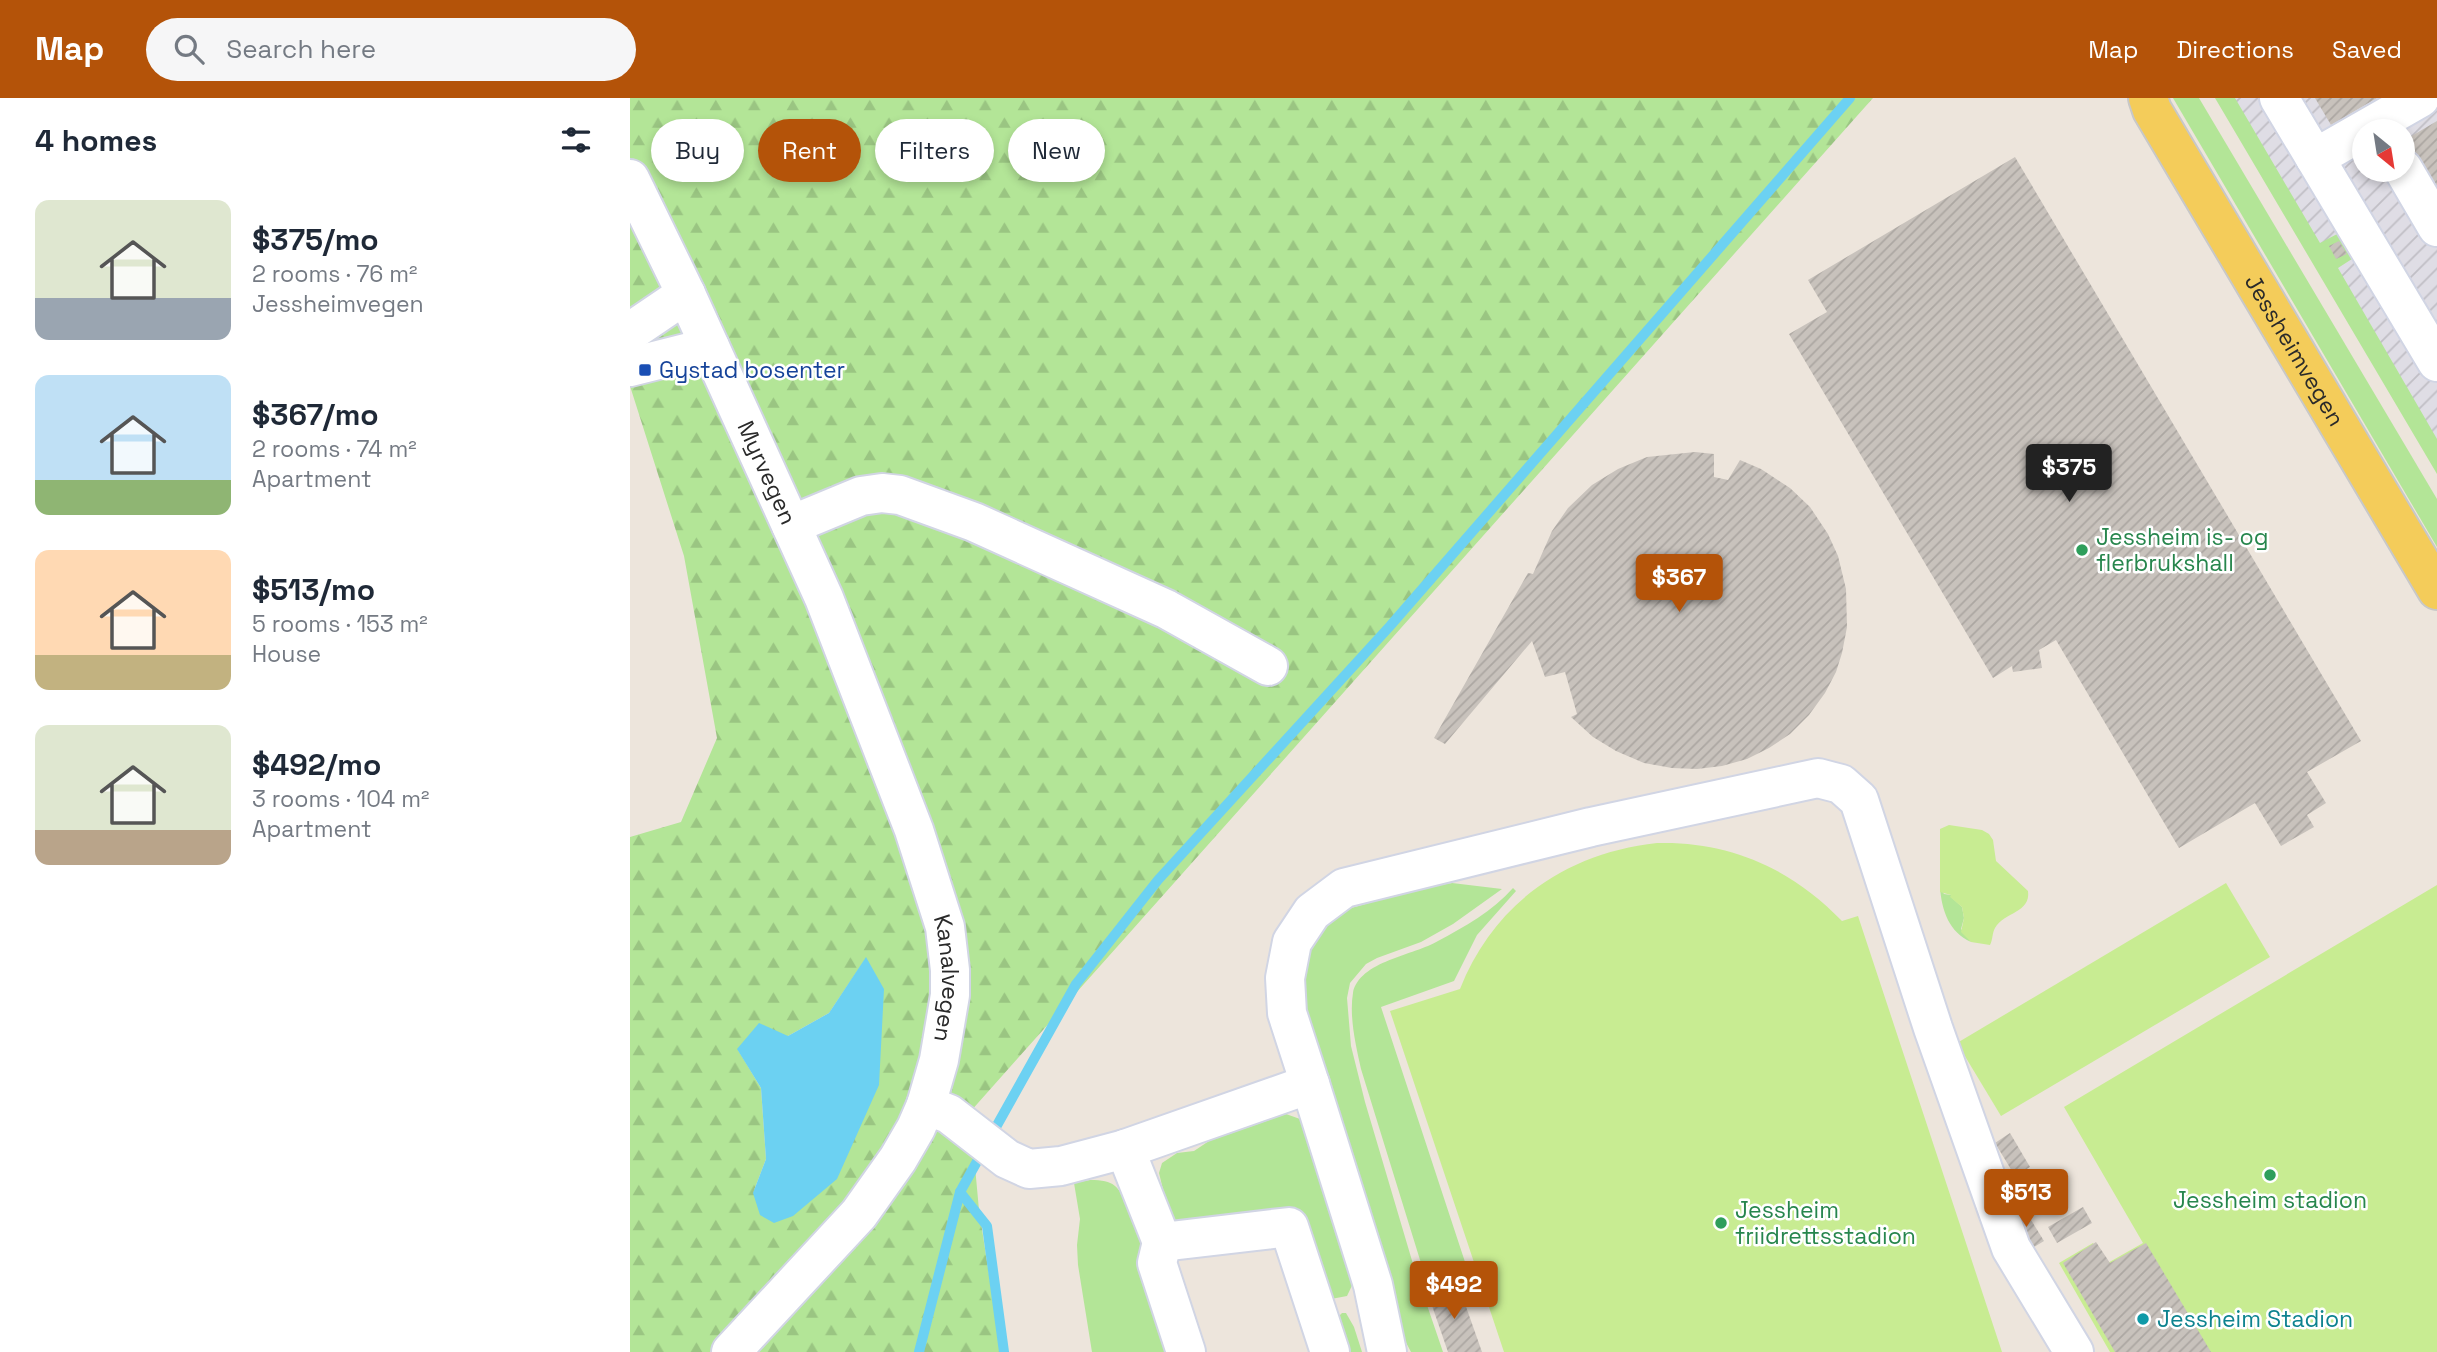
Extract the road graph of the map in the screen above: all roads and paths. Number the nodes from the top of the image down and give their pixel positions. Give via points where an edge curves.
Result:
1 (2279, 98) edge
2 (2420, 98) edge
3 (2147, 102) edge
4 (2390, 119) edge
5 (2352, 140) edge
6 (2315, 158) junction
7 (630, 178) edge
8 (2411, 182) edge
9 (2437, 227) edge
10 (686, 294) junction
11 (630, 332) edge
12 (710, 347) junction
13 (2437, 362) edge
14 (630, 367) edge
15 (792, 525) junction
16 (2437, 590) edge
17 (824, 598) joint
18 (1268, 666) dead end
19 (1310, 1084) junction
20 (926, 1105) junction
21 (1125, 1149) junction
22 (1162, 1242) junction
23 (731, 1352) edge
24 (1186, 1352) edge
25 (1330, 1352) edge
26 (1387, 1352) edge
27 (2074, 1352) edge

1 - 6 street
2 - 4 street
3 - 16 main road, Jessheimvegen
5 - 6 street
6 - 13 street
7 - 10 street, Myrvegen
8 - 9 street
10 - 11 street
10 - 12 street, Myrvegen
12 - 14 street
12 - 15 street, Myrvegen
15 - 17 street, Myrvegen
15 - 18 street via 861,496 900,495 974,522 1166,609
17 - 20 street, Kanalvegen via 914,830 945,927 950,995
19 - 21 street
19 - 26 street via 1373,1285
19 - 27 street via 1287,1013 1285,978 1292,942 1312,912 1344,888 1591,827 1818,778 1841,784 1859,800 2011,1248
20 - 21 street via 949,1114 1007,1159 1028,1169 1061,1166
20 - 23 street, Kanalvegen via 898,1159 859,1214
21 - 22 street
22 - 24 street via 1157,1264
22 - 25 street via 1289,1227

